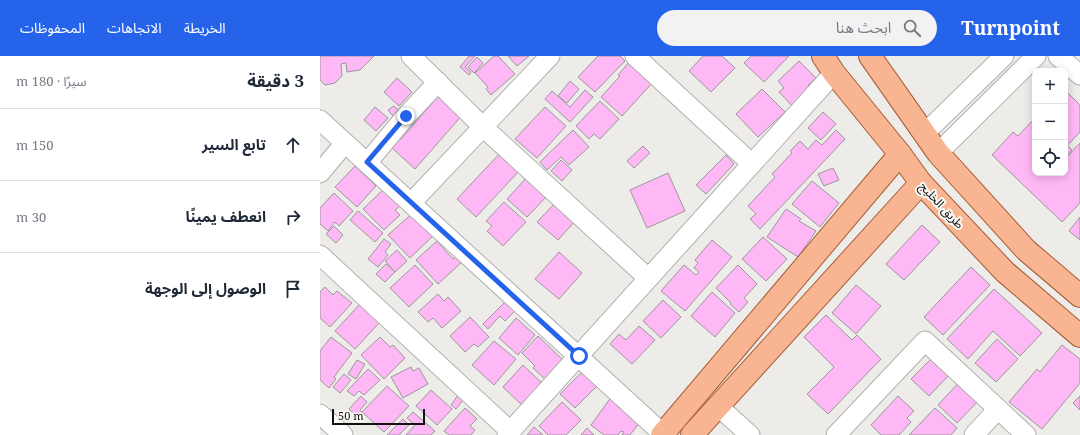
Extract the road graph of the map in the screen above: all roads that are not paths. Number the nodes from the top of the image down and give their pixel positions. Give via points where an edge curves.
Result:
1 (550, 56) edge
2 (635, 56) edge
3 (870, 56) edge
4 (1004, 56) edge
5 (1036, 56) edge
6 (1058, 56) edge
7 (418, 58) edge
8 (828, 64) edge
9 (1080, 75) edge
10 (438, 82) junction
11 (320, 120) edge
12 (483, 127) junction
13 (924, 134) junction
14 (345, 143) junction
15 (938, 153) junction
16 (900, 154) junction
17 (367, 162) junction
18 (752, 164) junction
19 (320, 173) edge
20 (922, 183) junction
21 (411, 203) junction
22 (320, 255) edge
23 (648, 278) junction
24 (1080, 296) edge
25 (1080, 336) edge
26 (579, 356) junction
27 (719, 407) junction
28 (998, 409) junction
29 (320, 414) edge
30 (508, 433) edge
31 (343, 435) edge
32 (663, 435) edge
33 (692, 435) edge
34 (750, 435) edge
35 (836, 435) edge
36 (974, 435) edge
37 (1026, 435) edge

1 - 12 street
2 - 18 street
3 - 13 main road
4 - 13 street
5 - 15 street
6 - 9 street
7 - 10 street
8 - 16 main road, طريق الخليج
8 - 18 street
10 - 12 street
10 - 17 street
11 - 14 street
12 - 21 street
12 - 23 street
13 - 15 main road
14 - 17 street
14 - 19 street
15 - 24 main road via 1026,250
16 - 20 main road, طريق الخليج
16 - 32 main road
17 - 21 street
18 - 23 street
20 - 25 main road, طريق الخليج via 1005,272
20 - 27 main road
21 - 26 street
22 - 30 street
23 - 26 street
26 - 30 street
26 - 32 street
27 - 33 main road
27 - 34 street
28 - 35 street via 925,341
28 - 36 street
28 - 37 street
29 - 31 street

